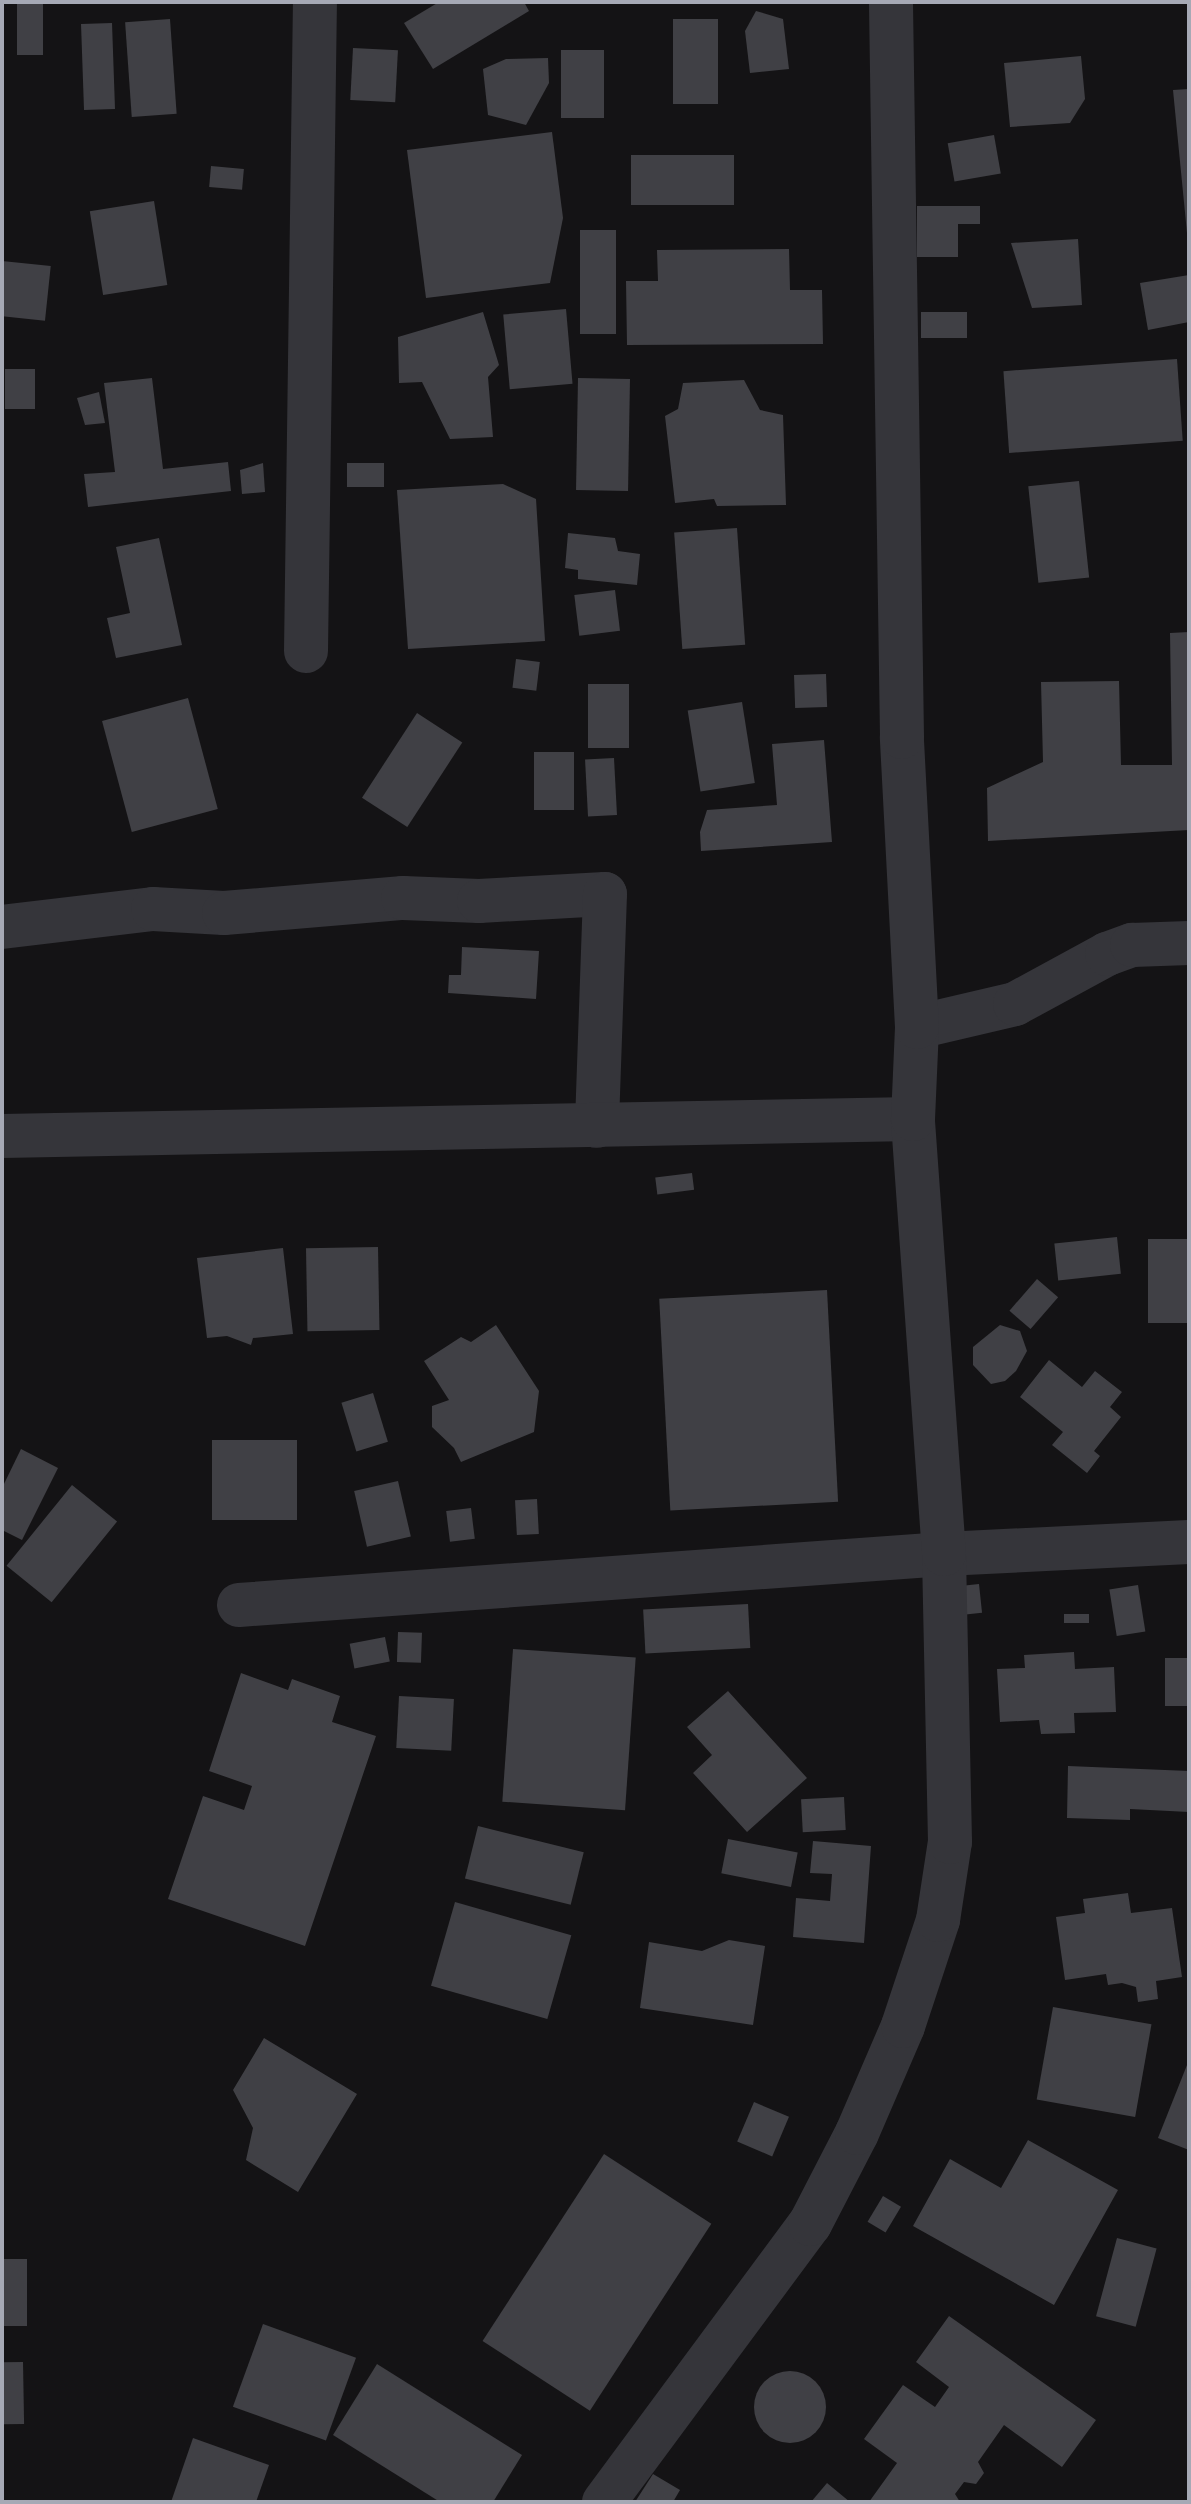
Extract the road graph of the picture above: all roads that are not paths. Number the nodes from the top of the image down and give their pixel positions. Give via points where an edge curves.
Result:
1 (315, 2) edge
2 (891, 2) edge
3 (306, 651) dead end
4 (2, 927) edge
5 (1189, 943) edge
6 (917, 1027) junction
7 (913, 1119) junction
8 (597, 1126) junction
9 (2, 1136) edge
10 (1189, 1542) edge
11 (944, 1554) junction
12 (239, 1605) dead end
13 (604, 2502) edge

1 - 3 street
2 - 6 street via 902,737
4 - 8 street via 153,909 224,913 403,898 479,901 605,894
5 - 6 street via 1132,945 1015,1004
6 - 7 street
7 - 8 street
7 - 11 street
8 - 9 street
10 - 11 street
11 - 12 street
11 - 13 street via 950,1842 938,1920 903,2026 810,2224

